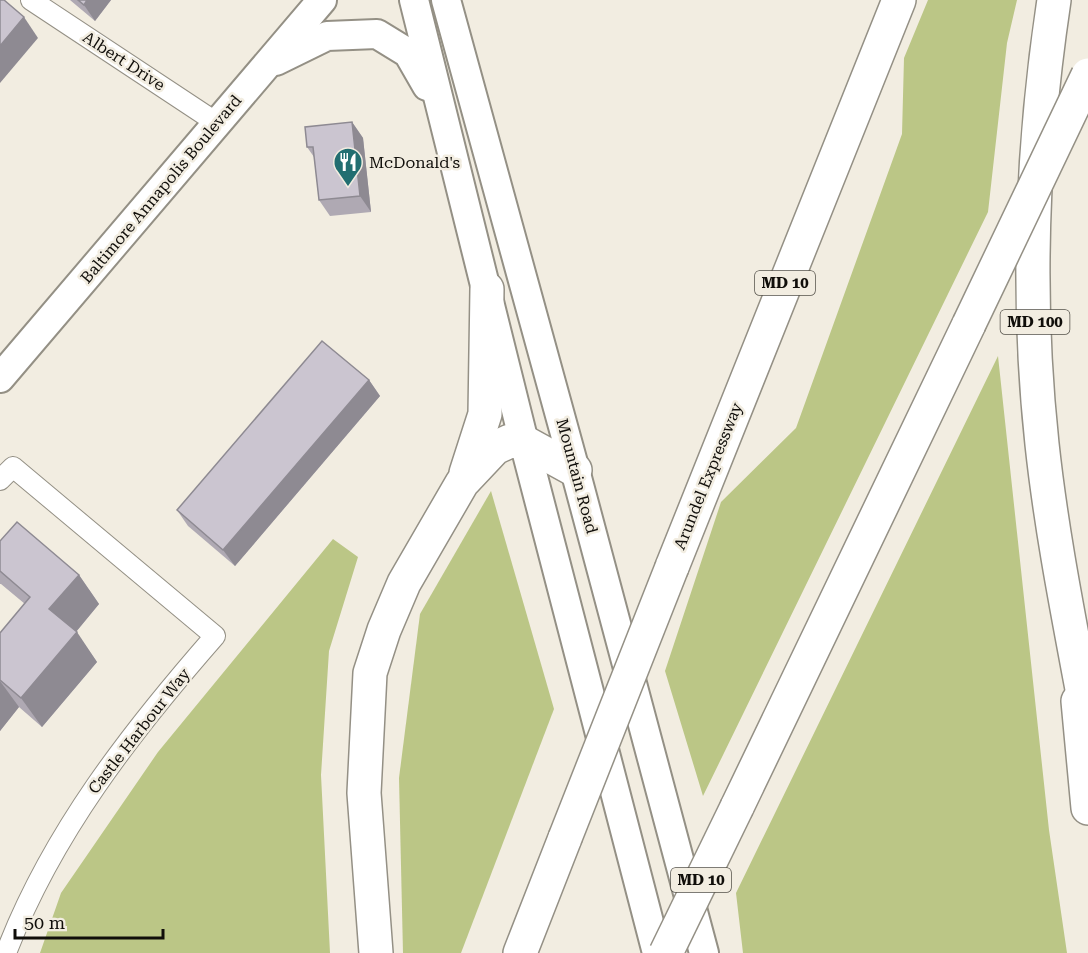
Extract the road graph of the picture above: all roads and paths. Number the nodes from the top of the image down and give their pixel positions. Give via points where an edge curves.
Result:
1 (31, 0) edge
2 (414, 0) edge
3 (446, 0) edge
4 (899, 0) edge
5 (1054, 0) edge
6 (318, 3) edge
7 (266, 66) junction
8 (1088, 75) edge
9 (443, 115) junction
10 (217, 123) junction
11 (487, 289) junction
12 (0, 378) edge
13 (525, 442) junction
14 (575, 470) junction
15 (0, 480) edge
16 (462, 483) junction
17 (1073, 642) junction
18 (1088, 721) edge
19 (1088, 808) edge
20 (6, 953) edge
21 (376, 953) edge
22 (520, 953) edge
23 (657, 953) edge
24 (666, 953) edge
25 (704, 953) edge

1 - 10 street, Albert Drive
2 - 9 main road
3 - 14 main road, Mountain Road
4 - 22 highway, Arundel Expressway / MD 10, bridge
5 - 17 highway, MD 100 via 1036,156 1033,269 1042,443
6 - 7 main road, Baltimore Annapolis Boulevard
7 - 9 main road via 327,36 377,34 408,53
7 - 10 main road, Baltimore Annapolis Boulevard
8 - 24 highway, MD 10, bridge
9 - 11 main road
10 - 12 main road, Baltimore Annapolis Boulevard
11 - 13 main road
11 - 16 highway via 485,414
13 - 14 highway
13 - 16 highway via 510,441 495,447
13 - 23 main road
14 - 25 main road, Mountain Road
15 - 20 street, Castle Harbour Way via 13,467 215,636 151,710 52,851
16 - 21 highway via 404,583 370,673 364,793
17 - 18 highway, MD 100
17 - 19 highway

